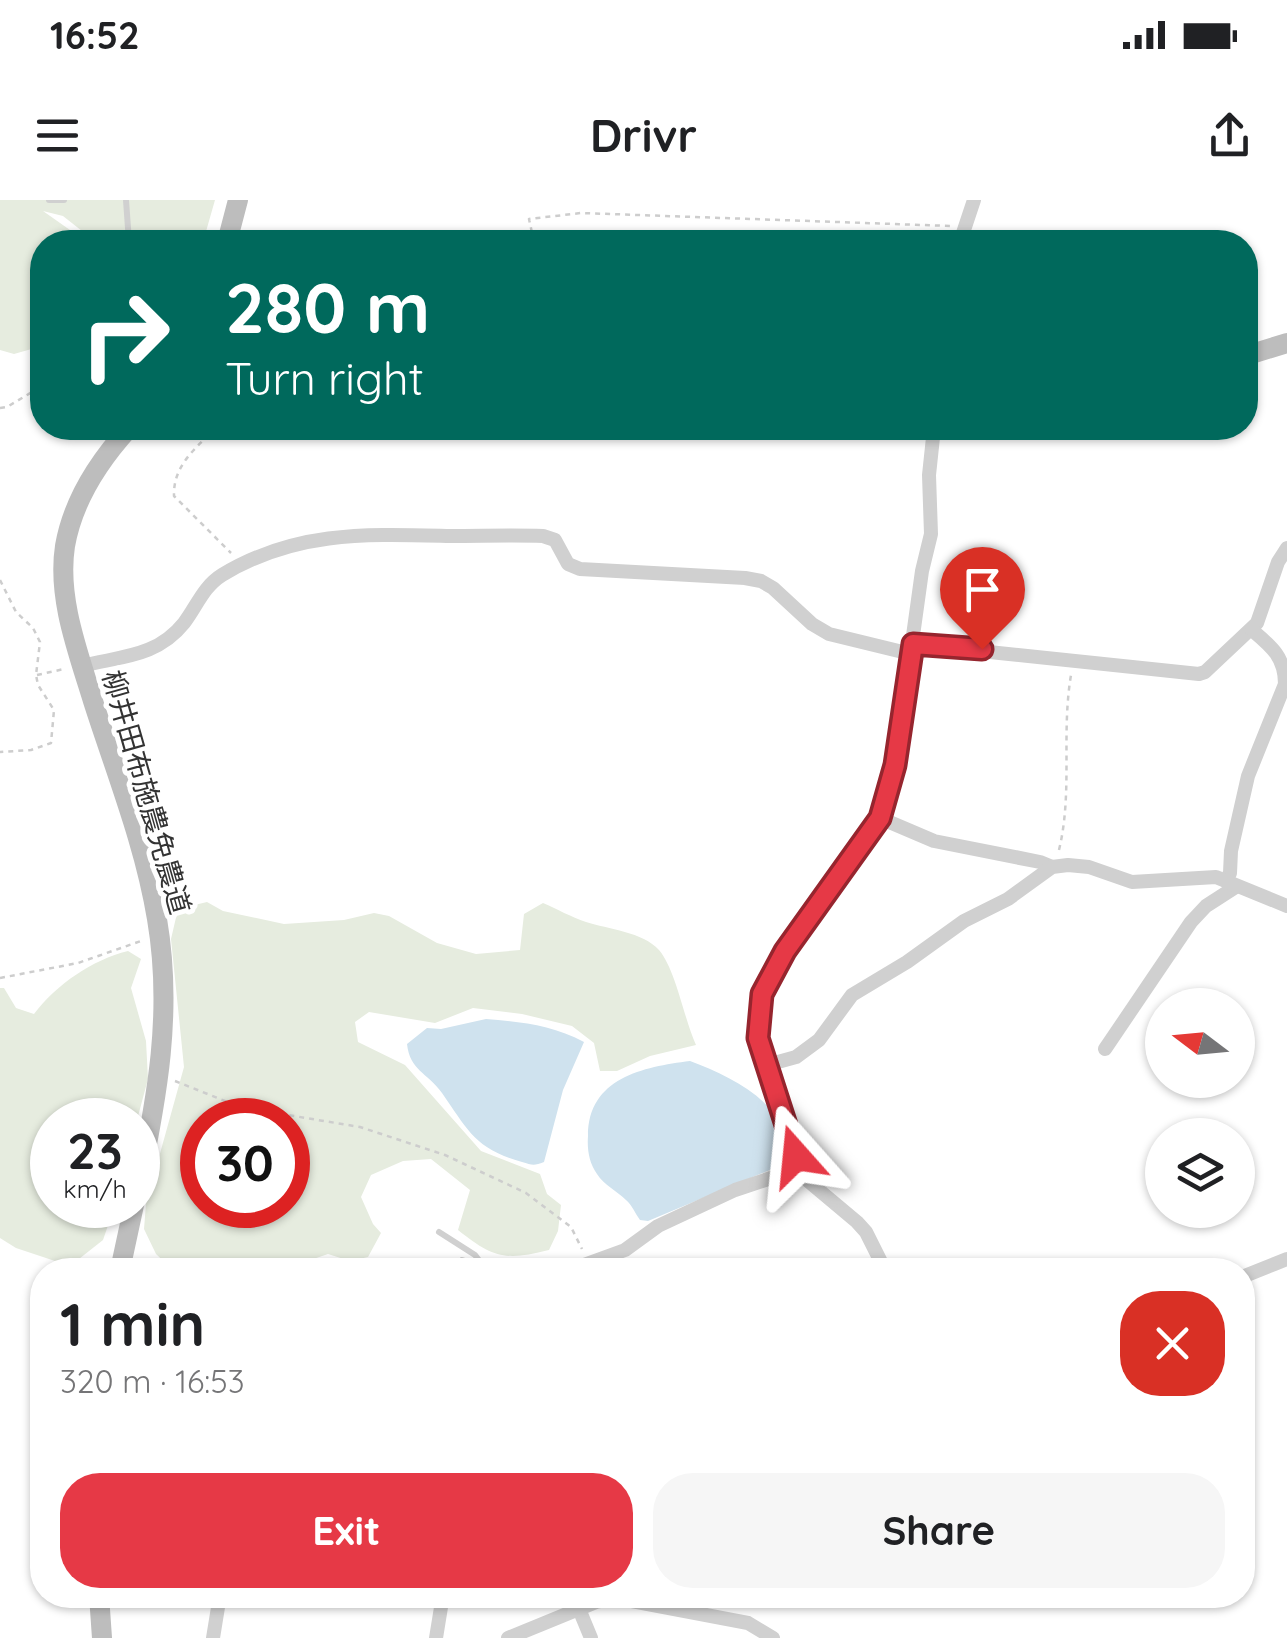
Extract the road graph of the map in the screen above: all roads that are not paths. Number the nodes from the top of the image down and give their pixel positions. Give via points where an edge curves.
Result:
1 (49, 200) edge
2 (64, 200) edge
3 (126, 200) edge
4 (238, 200) edge
5 (974, 200) edge
6 (127, 230) edge
7 (230, 230) edge
8 (963, 230) edge
9 (1287, 343) edge
10 (1258, 352) edge
11 (119, 440) edge
12 (933, 440) edge
13 (1287, 548) edge
14 (1252, 630) junction
15 (912, 649) junction
16 (82, 666) junction
17 (880, 818) junction
18 (1055, 866) junction
19 (1232, 884) junction
20 (1287, 906) edge
21 (1106, 1049) dead end
22 (767, 1065) junction
23 (155, 1098) edge
24 (794, 1170) junction
25 (129, 1228) edge
26 (439, 1232) dead end
27 (123, 1258) edge
28 (478, 1258) edge
29 (603, 1258) edge
30 (879, 1258) edge
31 (1287, 1259) edge
32 (1255, 1272) edge
33 (101, 1608) edge
34 (218, 1608) edge
35 (440, 1608) edge
36 (582, 1608) edge
37 (677, 1608) edge
38 (579, 1609) junction
39 (102, 1638) edge
40 (213, 1638) edge
41 (436, 1638) edge
42 (508, 1638) edge
43 (591, 1638) edge
44 (773, 1638) edge

1 - 2 lane
3 - 6 lane
4 - 7 street
5 - 8 street
9 - 10 street
11 - 16 street, 柳井田布施農免農道 via 82,493 65,548 66,602
12 - 15 street via 931,534
13 - 14 street
14 - 15 street via 1199,674
14 - 19 street via 1276,650 1285,684 1248,776 1230,850
15 - 16 street via 829,634 773,588 745,578 580,568 568,564 549,537 348,534 243,565 212,582 162,644
15 - 17 street
16 - 23 street, 柳井田布施農免農道 via 157,918 165,1018
17 - 18 street via 934,841
17 - 22 street via 766,980 758,1038
18 - 19 street via 1089,867 1132,882 1198,876
18 - 22 street via 852,995 819,1040 796,1057
19 - 20 street
19 - 21 street via 1191,922
22 - 24 street via 793,1142
24 - 29 street via 658,1226
24 - 30 street via 866,1232
25 - 27 street
26 - 28 lane
31 - 32 street
33 - 39 street
34 - 40 street
35 - 41 street
36 - 38 street
37 - 44 street via 748,1623
38 - 42 street
38 - 43 street

